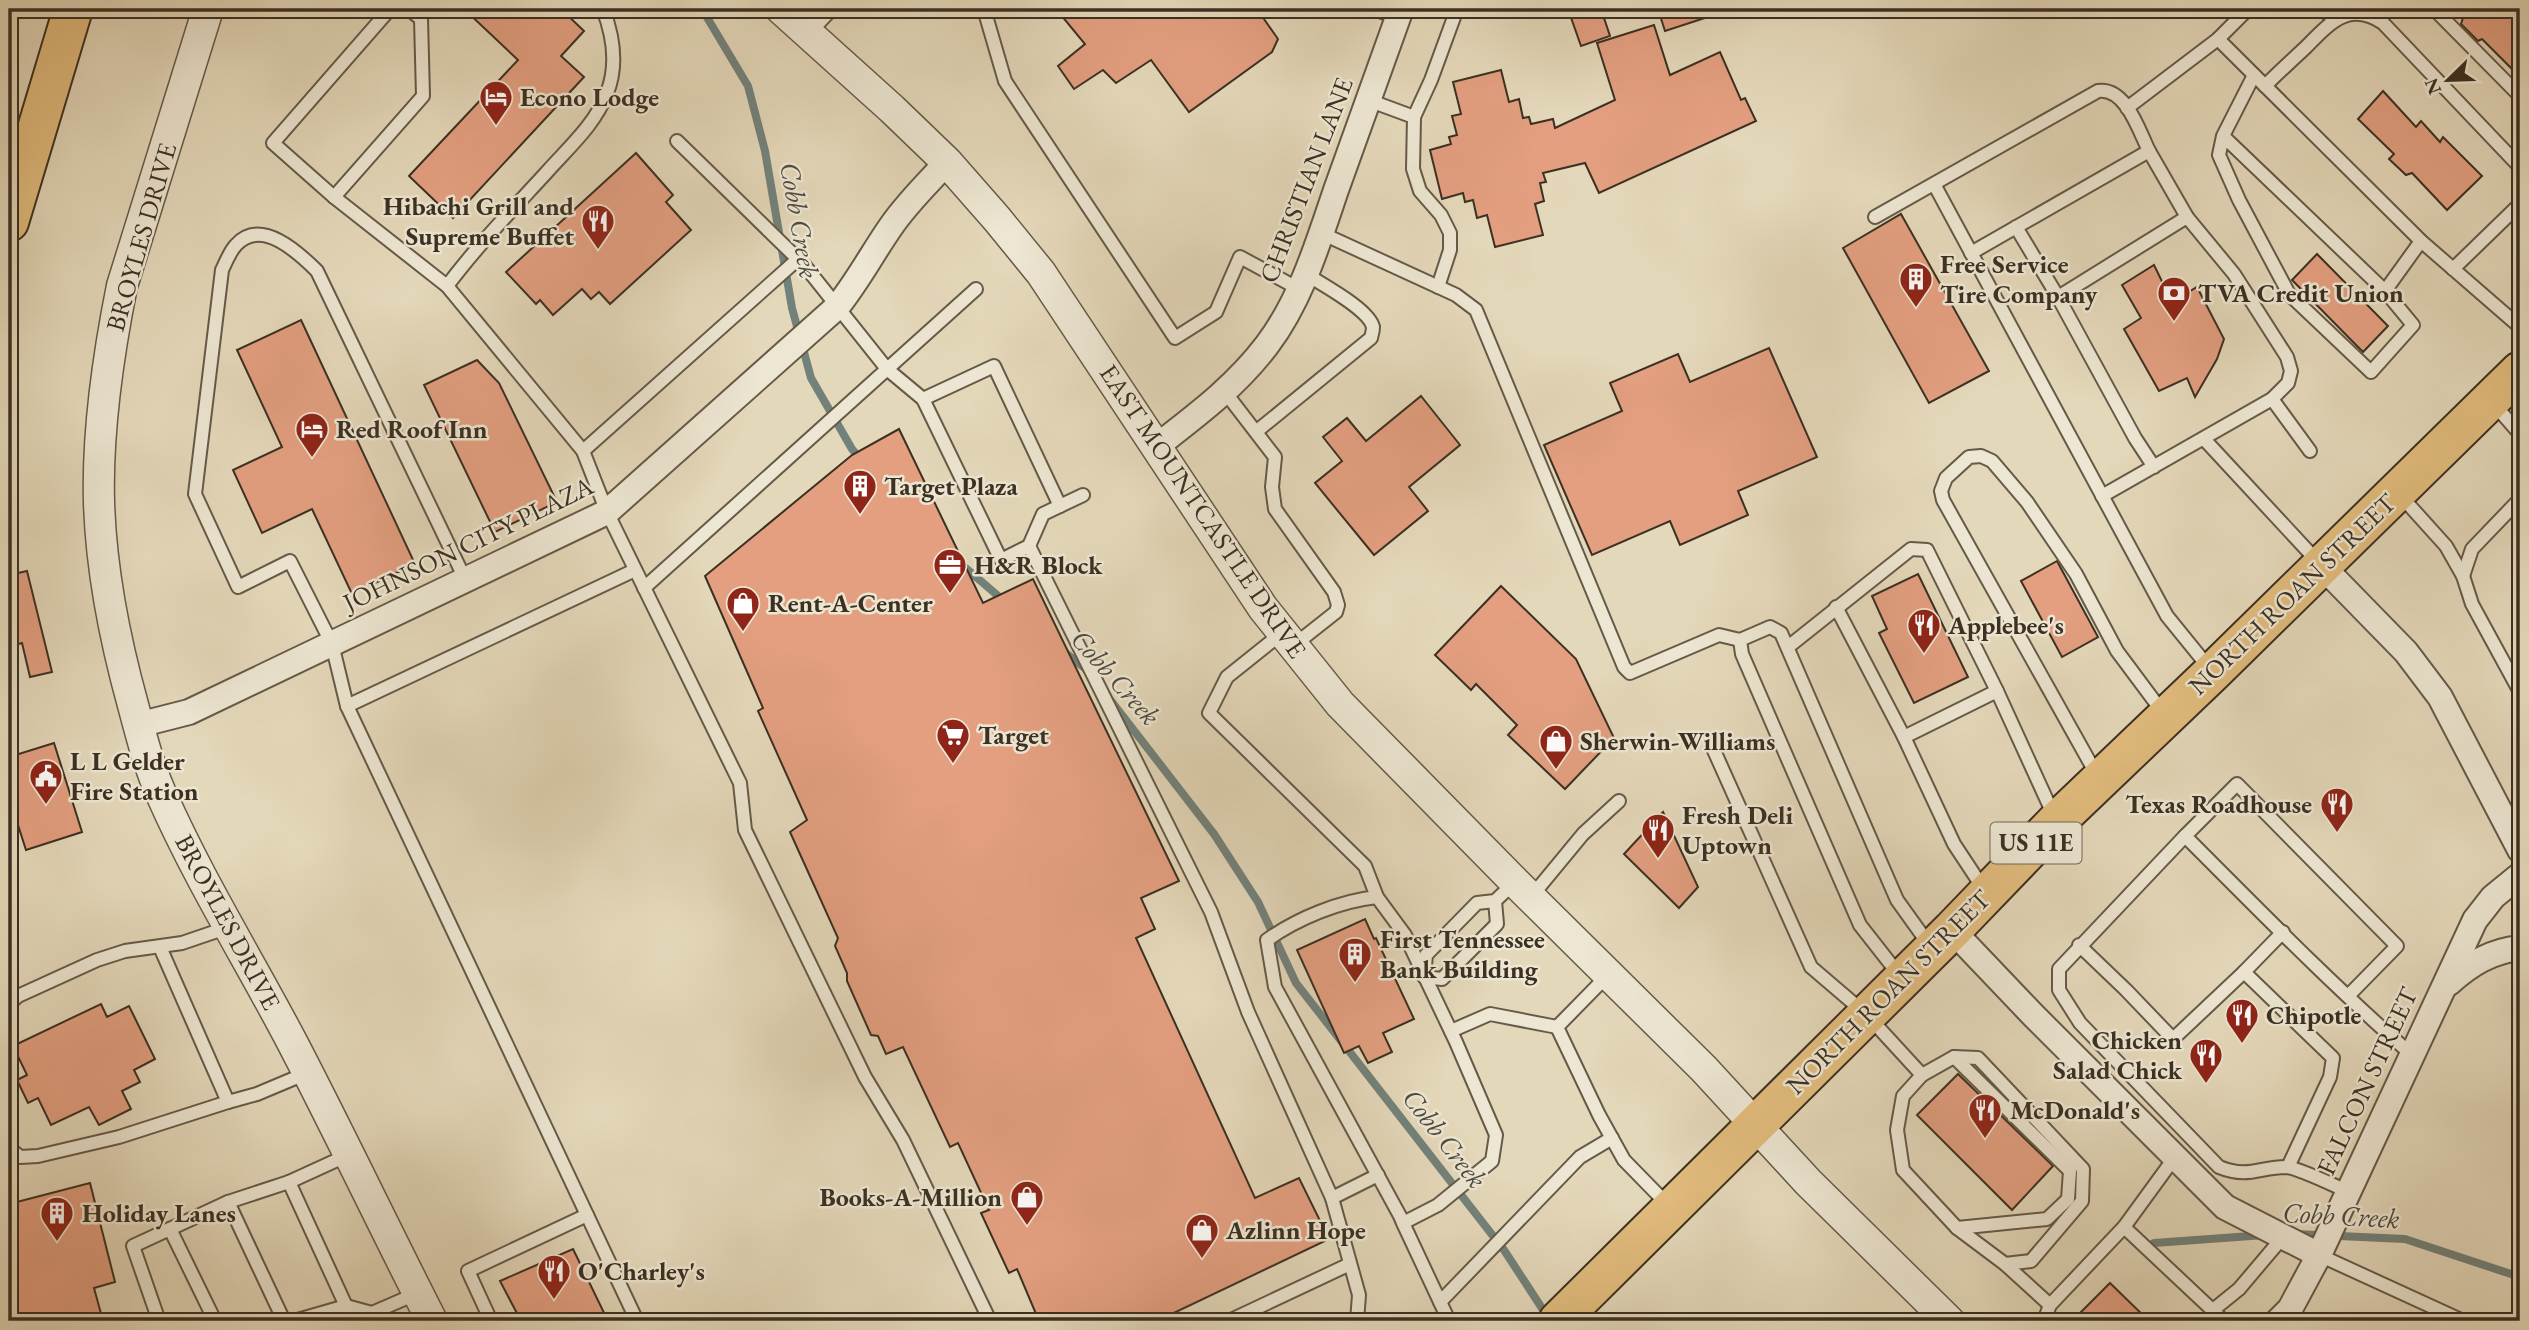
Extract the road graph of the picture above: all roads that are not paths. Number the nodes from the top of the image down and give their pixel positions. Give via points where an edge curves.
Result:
1 (73, 9) edge
2 (208, 9) edge
3 (390, 9) edge
4 (409, 9) edge
5 (603, 9) edge
6 (781, 9) edge
7 (832, 9) edge
8 (984, 9) edge
9 (1457, 9) edge
10 (2248, 9) edge
11 (2322, 9) edge
12 (2434, 9) edge
13 (1391, 12) edge
14 (2334, 19) junction
15 (809, 33) junction
16 (2218, 39) junction
17 (2254, 75) junction
18 (2265, 86) junction
19 (2520, 96) edge
20 (1368, 100) junction
21 (2127, 108) junction
22 (1415, 117) junction
23 (2223, 136) junction
24 (677, 141) dead end
25 (2149, 151) junction
26 (947, 162) junction
27 (2520, 167) edge
28 (1934, 184) junction
29 (334, 197) junction
30 (2520, 204) edge
31 (1875, 216) dead end
32 (2187, 217) junction
33 (9, 222) edge
34 (2016, 228) junction
35 (1321, 233) junction
36 (2421, 241) junction
37 (1971, 253) junction
38 (798, 259) junction
39 (2453, 269) junction
40 (1302, 281) junction
41 (447, 286) junction
42 (1438, 287) junction
43 (976, 289) dead end
44 (2385, 291) junction
45 (2058, 297) junction
46 (837, 307) junction
47 (2520, 327) edge
48 (887, 369) junction
49 (2520, 370) edge
50 (1225, 392) junction
51 (923, 398) junction
52 (2273, 400) junction
53 (2490, 400) junction
54 (1256, 431) junction
55 (2520, 434) edge
56 (2204, 439) junction
57 (1157, 446) junction
58 (583, 451) junction
59 (2310, 452) dead end
60 (2154, 467) junction
61 (2397, 492) junction
62 (1083, 495) dead end
63 (2102, 496) junction
64 (2520, 499) edge
65 (1060, 506) junction
66 (607, 512) junction
67 (1029, 546) junction
68 (2322, 566) junction
69 (635, 570) junction
70 (2463, 576) junction
71 (466, 581) junction
72 (644, 588) junction
73 (1836, 607) junction
74 (1288, 640) junction
75 (1740, 640) junction
76 (332, 644) junction
77 (1788, 647) junction
78 (2213, 672) junction
79 (1997, 691) junction
80 (2520, 692) edge
81 (347, 706) junction
82 (2166, 717) junction
83 (138, 725) junction
84 (1904, 737) junction
85 (1712, 746) dead end
86 (2101, 781) junction
87 (1619, 801) dead end
88 (2057, 821) junction
89 (2185, 836) junction
90 (2520, 850) edge
91 (2520, 875) edge
92 (1514, 894) junction
93 (1987, 895) junction
94 (1377, 897) junction
95 (230, 927) junction
96 (2283, 932) junction
97 (1942, 940) junction
98 (2079, 946) junction
99 (160, 947) junction
100 (2520, 948) edge
101 (2244, 972) junction
102 (1609, 974) junction
103 (1424, 977) junction
104 (1902, 979) junction
105 (2441, 990) junction
106 (2348, 996) junction
107 (9, 1004) edge
108 (1866, 1014) junction
109 (1557, 1027) junction
110 (1451, 1031) junction
111 (2411, 1054) junction
112 (1954, 1057) junction
113 (307, 1073) junction
114 (1922, 1075) junction
115 (228, 1102) junction
116 (1755, 1123) junction
117 (1612, 1138) junction
118 (9, 1148) edge
119 (348, 1155) junction
120 (2175, 1157) junction
121 (2288, 1167) junction
122 (1378, 1175) junction
123 (289, 1182) junction
124 (2349, 1192) junction
125 (1332, 1198) junction
126 (228, 1202) junction
127 (1671, 1208) junction
128 (587, 1215) junction
129 (1403, 1223) junction
130 (2124, 1227) junction
131 (1956, 1228) junction
132 (170, 1229) junction
133 (2283, 1237) junction
134 (2319, 1255) junction
135 (1350, 1264) junction
136 (2005, 1264) junction
137 (418, 1293) junction
138 (1440, 1302) junction
139 (2050, 1305) junction
140 (346, 1306) junction
141 (2213, 1310) junction
142 (374, 1317) edge
143 (159, 1321) edge
144 (215, 1321) edge
145 (284, 1321) edge
146 (294, 1321) edge
147 (432, 1321) edge
148 (491, 1321) edge
149 (637, 1321) edge
150 (990, 1321) edge
151 (1229, 1321) edge
152 (1357, 1321) edge
153 (1449, 1321) edge
154 (1558, 1321) edge
155 (1949, 1321) edge
156 (2044, 1321) edge
157 (2224, 1321) edge
158 (2278, 1321) edge
159 (2463, 1321) edge

1 - 33 main road
2 - 83 street, BROYLES DRIVE via 122,286 106,388 99,502 104,562 122,667
3 - 29 lane via 273,143
4 - 29 lane via 421,19 423,96
5 - 41 lane via 614,65 595,119
6 - 15 street, EAST MOUNTCASTLE DRIVE
7 - 15 lane
8 - 40 lane via 1005,81 1175,338 1216,312 1240,257
9 - 22 lane
10 - 16 lane
11 - 14 lane
12 - 19 lane
13 - 20 street, CHRISTIAN LANE
14 - 18 lane
14 - 27 lane via 2358,13 2383,23
15 - 26 street, EAST MOUNTCASTLE DRIVE
16 - 17 lane
16 - 21 lane
17 - 18 lane
17 - 23 lane
18 - 36 lane
20 - 22 lane
20 - 35 street, CHRISTIAN LANE
21 - 25 lane
21 - 28 lane via 2113,92 2098,91
22 - 42 lane via 1413,169 1420,191 1450,233 1450,250
23 - 44 lane
23 - 44 lane via 2219,155 2290,294 2371,372 2413,325
24 - 38 lane
25 - 32 lane
25 - 34 lane
26 - 46 street, JOHNSON CITY PLAZA via 906,206
26 - 57 street, EAST MOUNTCASTLE DRIVE via 1041,273
28 - 31 lane
28 - 37 lane
29 - 41 lane
30 - 39 lane
32 - 45 lane
32 - 52 lane via 2234,274 2287,357 2288,383
34 - 37 lane
34 - 45 lane
35 - 40 street, CHRISTIAN LANE
35 - 42 lane
36 - 39 lane
36 - 44 lane
37 - 63 lane
38 - 46 lane
38 - 58 lane
39 - 47 lane
40 - 50 street, CHRISTIAN LANE via 1268,344
40 - 54 lane via 1358,309 1369,319 1371,338
41 - 58 lane
42 - 75 lane via 1476,310 1624,667 1630,673 1637,671 1719,635
43 - 48 lane
45 - 60 lane
46 - 48 lane
46 - 66 street, JOHNSON CITY PLAZA
48 - 51 lane
48 - 72 lane
49 - 53 main road, NORTH ROAN STREET / US 11E
50 - 54 lane
50 - 57 street, CHRISTIAN LANE
51 - 65 lane via 994,366
51 - 67 lane via 1001,560
52 - 56 lane
52 - 59 lane
53 - 55 lane
53 - 61 main road, NORTH ROAN STREET / US 11E
54 - 74 lane via 1275,457 1275,509 1334,592 1338,605 1336,612
56 - 60 lane
56 - 68 lane
57 - 74 street, EAST MOUNTCASTLE DRIVE
58 - 66 lane
60 - 63 lane
61 - 68 main road, NORTH ROAN STREET / US 11E
61 - 70 lane via 2446,546
62 - 65 lane
63 - 78 lane via 2167,616
64 - 70 lane via 2472,549
65 - 67 lane via 1043,514
66 - 69 lane
66 - 71 street, JOHNSON CITY PLAZA
67 - 125 lane via 1211,912 1248,1012
68 - 78 main road, NORTH ROAN STREET / US 11E
68 - 90 street via 2406,652 2440,697
69 - 72 lane
69 - 81 lane
70 - 80 lane via 2472,604
71 - 76 street, JOHNSON CITY PLAZA
71 - 76 lane via 317,271 293,248 266,236 249,236 236,245 222,270 195,494 238,587 289,561
72 - 150 lane via 740,783 745,830
73 - 77 lane
73 - 79 lane via 1911,549 1927,551
73 - 84 lane
74 - 92 street, EAST MOUNTCASTLE DRIVE via 1340,704
74 - 94 lane via 1227,677 1209,713 1365,866
75 - 77 lane via 1770,627 1777,629
75 - 104 lane via 1742,654 1860,925
76 - 81 lane
76 - 83 street, JOHNSON CITY PLAZA via 189,712
77 - 97 lane via 1898,900
78 - 82 main road, NORTH ROAN STREET / US 11E
79 - 84 lane
79 - 88 lane
81 - 128 lane
82 - 86 main road, NORTH ROAN STREET / US 11E
82 - 86 lane via 2117,651 2076,574 2026,502 1992,461 1969,457 1946,478 1943,500
83 - 95 street, BROYLES DRIVE via 160,793
84 - 93 lane via 1954,844
85 - 108 lane via 1811,967
86 - 88 main road, NORTH ROAN STREET / US 11E
87 - 92 lane
88 - 93 main road, NORTH ROAN STREET / US 11E
89 - 96 lane
89 - 98 lane
89 - 106 lane via 2237,784 2397,946
91 - 105 street, FALCON STREET via 2493,897 2475,920
92 - 102 street, EAST MOUNTCASTLE DRIVE
92 - 103 lane via 1497,924 1442,978
92 - 103 lane via 1477,903 1426,955
93 - 97 main road, NORTH ROAN STREET / US 11E
94 - 103 lane via 1405,935
94 - 122 lane via 1353,900 1266,940 1275,987
95 - 99 lane
95 - 113 street, BROYLES DRIVE
96 - 101 lane
96 - 106 lane
97 - 104 main road, NORTH ROAN STREET / US 11E
97 - 120 street via 2032,1015
98 - 101 lane via 2173,1040
98 - 121 lane via 2059,969 2059,990 2080,1023 2219,1167 2251,1174
99 - 107 lane via 97,960
99 - 115 lane
100 - 105 street via 2483,957
101 - 121 lane via 2333,1058 2330,1077
102 - 109 lane
102 - 116 street, EAST MOUNTCASTLE DRIVE
103 - 110 lane
104 - 108 main road, NORTH ROAN STREET / US 11E
105 - 111 street, FALCON STREET
106 - 111 lane
108 - 114 lane
108 - 116 main road, NORTH ROAN STREET / US 11E
109 - 110 lane via 1490,1014
109 - 117 lane
110 - 129 lane via 1496,1135 1492,1161 1438,1205
111 - 124 street, FALCON STREET
112 - 114 lane
112 - 131 lane via 2070,1171 2068,1199 2047,1219
112 - 136 lane via 1978,1058 2083,1169 2082,1201 2031,1261
113 - 115 lane
113 - 119 street, BROYLES DRIVE
114 - 131 lane via 1903,1096 1897,1130 1903,1170
115 - 118 lane via 119,1137 38,1156 20,1157
116 - 127 main road, NORTH ROAN STREET / US 11E
116 - 155 street, EAST MOUNTCASTLE DRIVE
117 - 127 lane via 1624,1160
117 - 138 lane via 1580,1157
119 - 123 lane
119 - 137 street, BROYLES DRIVE
120 - 130 lane
120 - 133 street via 2225,1207
121 - 124 lane
122 - 125 lane
122 - 129 lane
123 - 126 lane
123 - 140 lane
124 - 134 street, FALCON STREET
125 - 135 lane
126 - 132 lane
126 - 145 lane
127 - 154 main road, NORTH ROAN STREET / US 11E
128 - 148 lane via 468,1271
128 - 149 lane
129 - 138 lane
130 - 139 lane
130 - 141 lane
131 - 136 lane
132 - 143 lane via 133,1246
132 - 144 lane
133 - 134 street
133 - 141 lane via 2239,1289
134 - 158 street, FALCON STREET via 2290,1309
134 - 159 lane
135 - 151 lane
135 - 152 lane via 1359,1295
136 - 139 lane
137 - 142 lane
137 - 147 street, BROYLES DRIVE
138 - 153 lane
139 - 156 lane
140 - 142 lane
140 - 146 lane
141 - 157 lane

